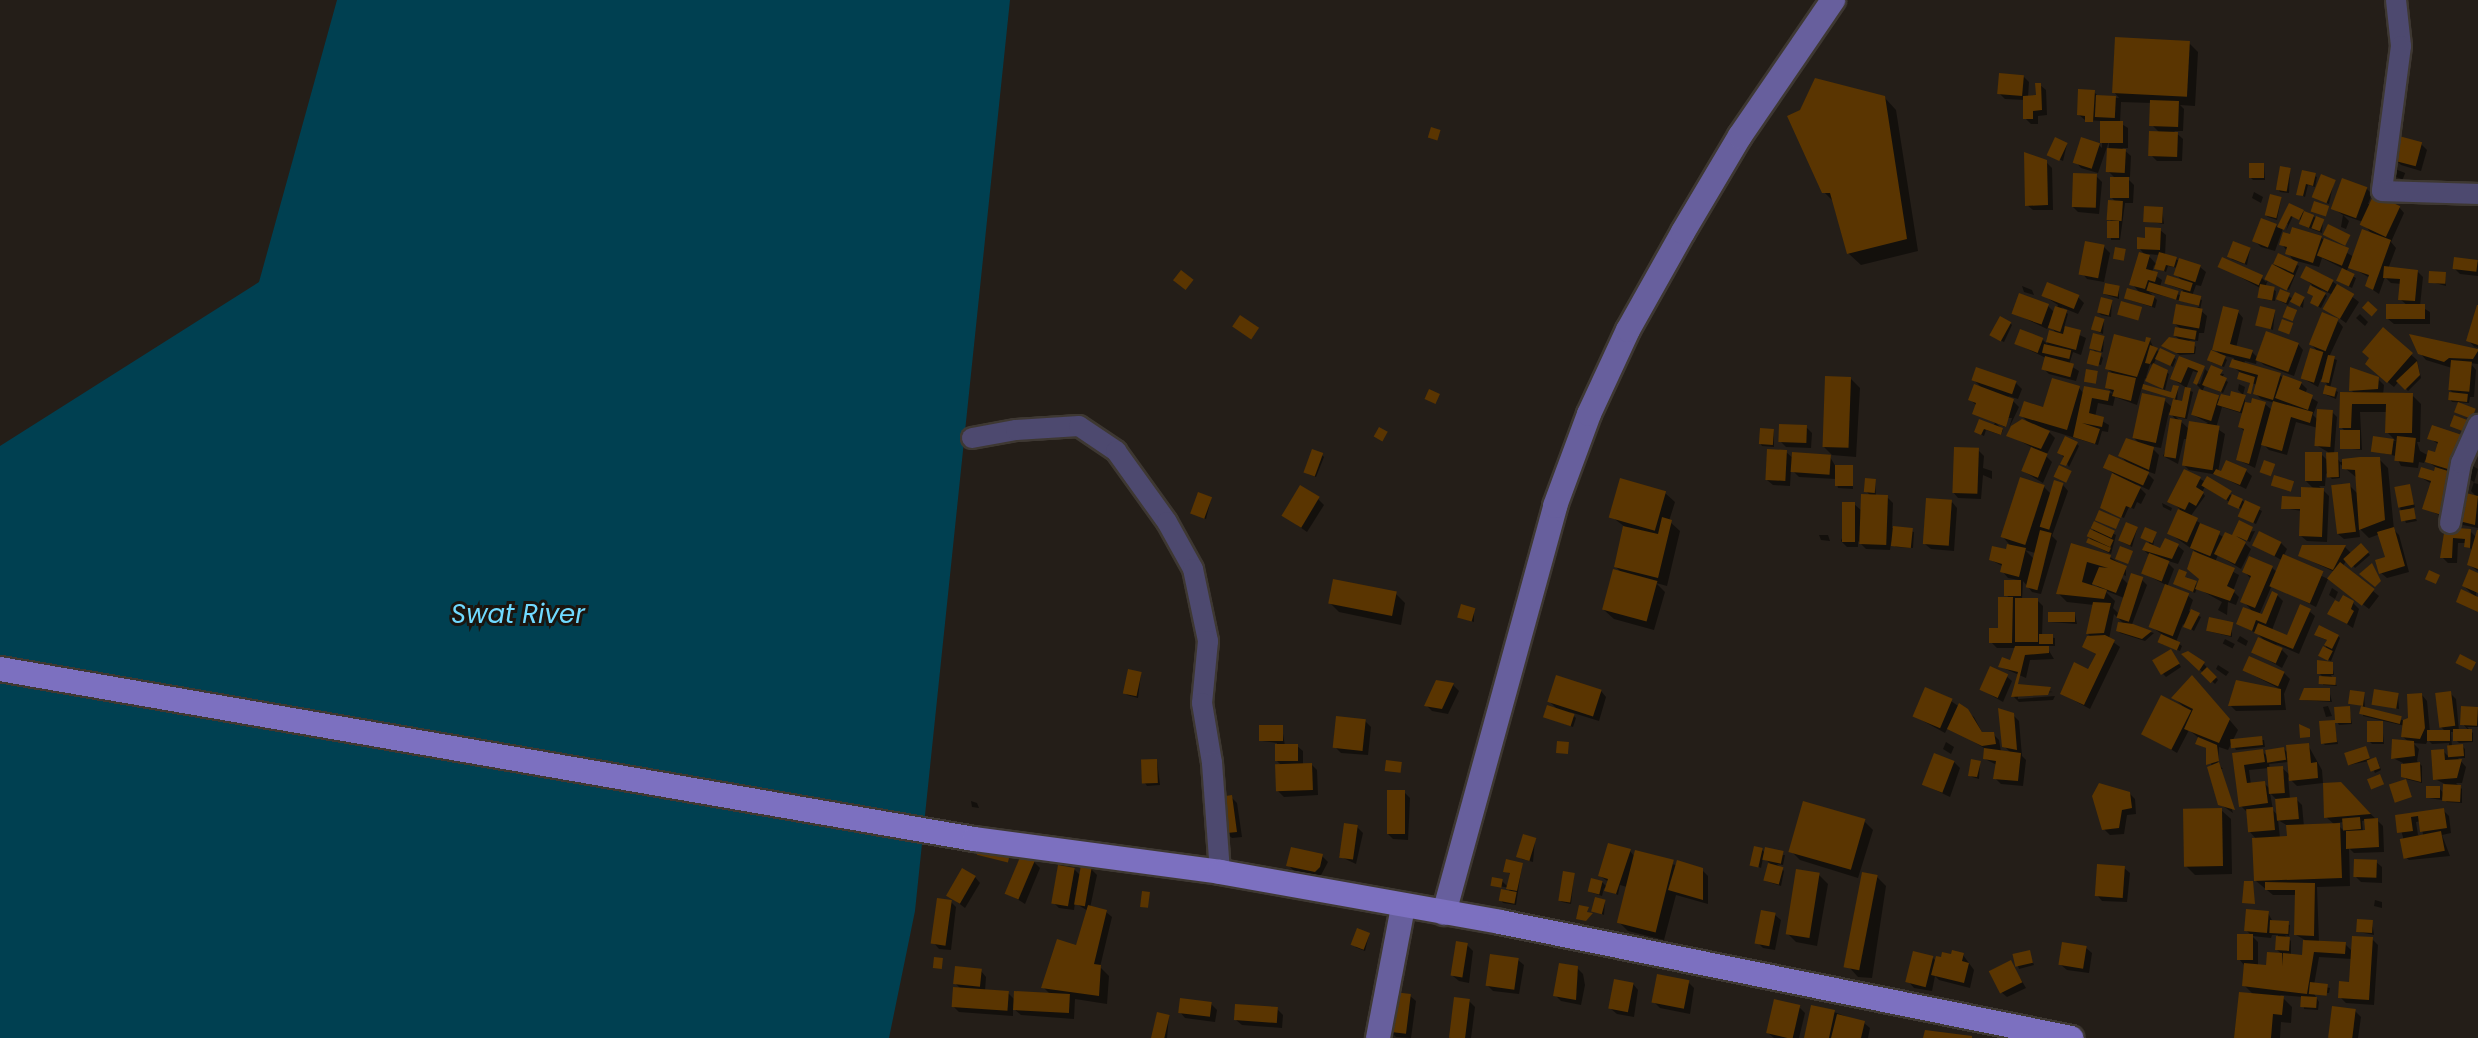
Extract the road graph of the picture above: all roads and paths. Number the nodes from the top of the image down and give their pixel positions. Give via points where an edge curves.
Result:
1 (1833, 0) edge
2 (2396, 0) edge
3 (2478, 194) edge
4 (2478, 425) edge
5 (972, 438) dead end
6 (2450, 523) dead end
7 (0, 669) edge
8 (1220, 872) junction
9 (1403, 907) junction
10 (1444, 913) junction
11 (1378, 1038) edge
12 (2071, 1038) edge

1 - 10 main road via 1740,136 1683,232 1589,414 1555,506
2 - 3 street via 2401,46 2382,191
4 - 6 street via 2461,463
5 - 8 street via 1079,426 1116,451 1167,522 1193,569 1208,641 1202,703
7 - 8 main road via 974,839
8 - 9 main road
9 - 10 main road
9 - 11 main road
10 - 12 main road

